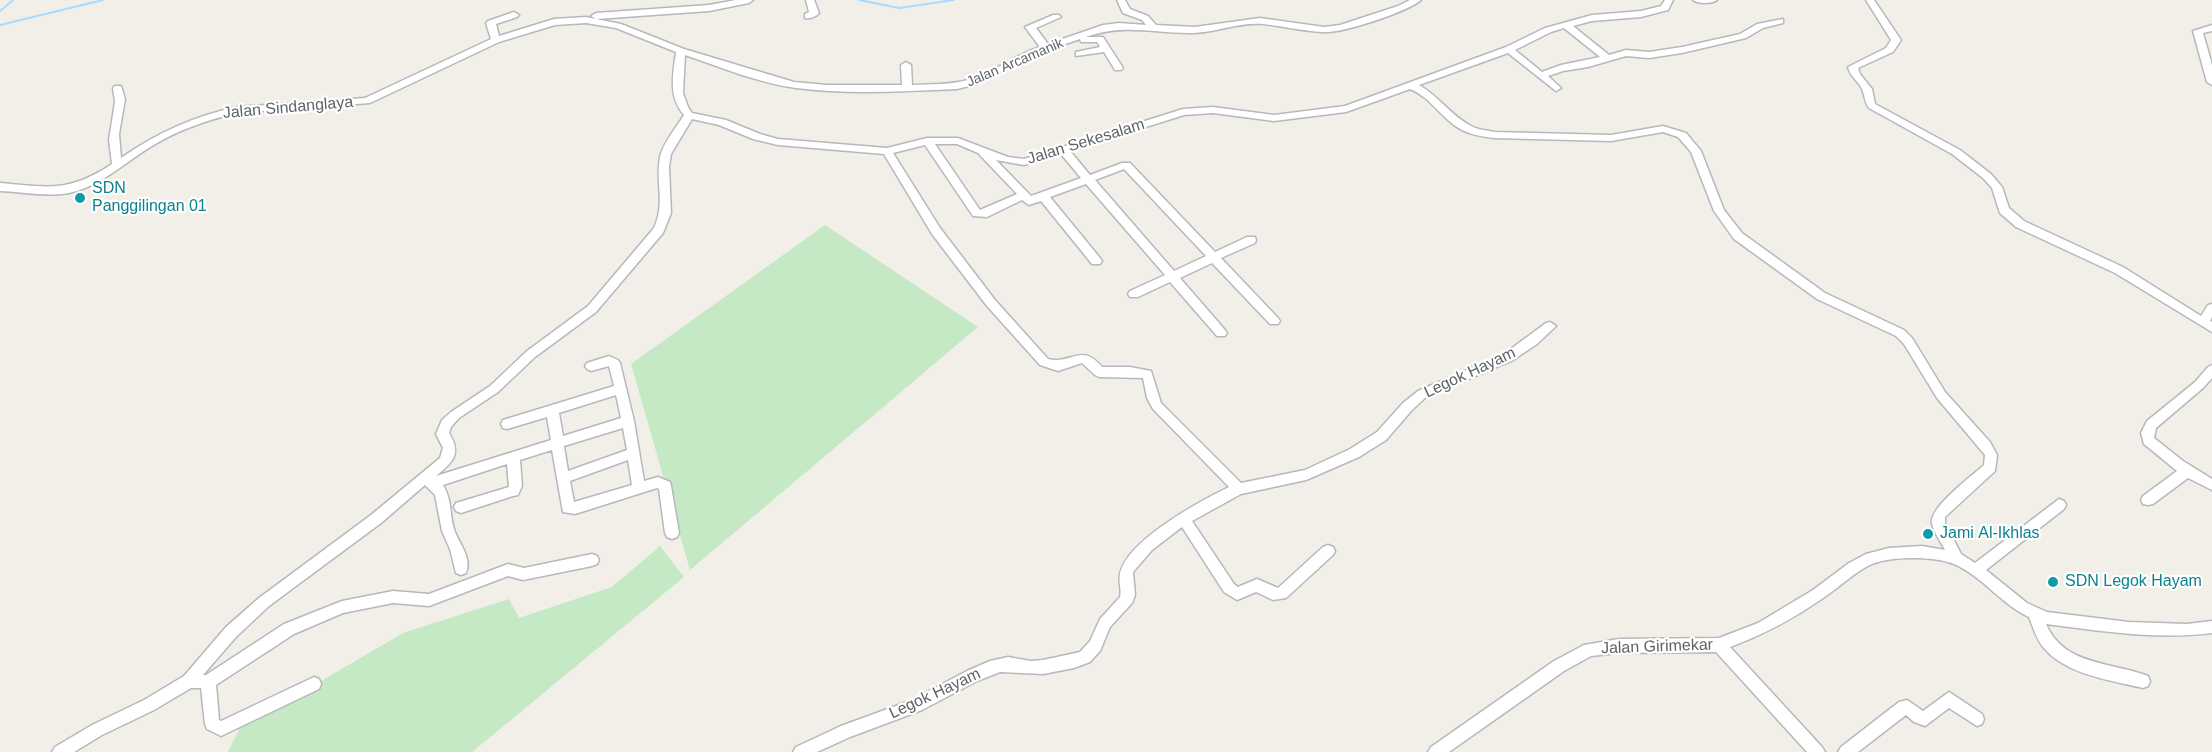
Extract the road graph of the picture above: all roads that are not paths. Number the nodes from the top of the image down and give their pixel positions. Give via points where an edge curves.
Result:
1 (749, 0) edge
2 (810, 0) edge
3 (1121, 0) edge
4 (1417, 0) edge
5 (1669, 0) edge
6 (1697, 0) edge
7 (1713, 0) edge
8 (1870, 0) edge
9 (514, 15) dead end
10 (808, 16) dead end
11 (1056, 17) dead end
12 (1780, 21) dead end
13 (554, 22) junction
14 (1566, 25) junction
15 (1154, 28) junction
16 (2212, 28) edge
17 (496, 40) junction
18 (1065, 41) junction
19 (1046, 48) junction
20 (1106, 49) junction
21 (1509, 49) junction
22 (681, 51) junction
23 (1079, 54) dead end
24 (1608, 59) junction
25 (906, 65) dead end
26 (1118, 68) dead end
27 (1542, 75) junction
28 (2212, 82) edge
29 (1409, 85) junction
30 (118, 88) dead end
31 (907, 88) junction
32 (1556, 88) dead end
33 (689, 115) junction
34 (927, 141) junction
35 (980, 148) junction
36 (1064, 150) junction
37 (887, 151) junction
38 (117, 165) junction
39 (1088, 180) junction
40 (0, 186) edge
41 (1022, 196) junction
42 (1043, 196) junction
43 (1251, 240) dead end
44 (1214, 258) junction
45 (1096, 261) dead end
46 (1172, 277) junction
47 (1134, 294) dead end
48 (2212, 308) edge
49 (1274, 321) dead end
50 (2208, 325) edge
51 (1550, 326) dead end
52 (1221, 333) dead end
53 (591, 366) dead end
54 (2212, 370) edge
55 (620, 389) junction
56 (552, 410) junction
57 (628, 421) junction
58 (507, 424) dead end
59 (557, 443) junction
60 (633, 453) junction
61 (513, 458) junction
62 (2187, 471) junction
63 (563, 478) junction
64 (429, 480) junction
65 (2212, 484) edge
66 (639, 487) junction
67 (1239, 489) junction
68 (2148, 500) dead end
69 (2059, 505) dead end
70 (461, 507) dead end
71 (1184, 520) junction
72 (672, 533) dead end
73 (1328, 551) dead end
74 (1956, 558) junction
75 (592, 560) dead end
76 (461, 569) dead end
77 (1976, 570) junction
78 (2035, 615) junction
79 (2212, 627) edge
80 (1719, 645) junction
81 (189, 681) junction
82 (2143, 681) dead end
83 (208, 682) junction
84 (314, 684) dead end
85 (1977, 719) dead end
86 (60, 752) edge
87 (801, 752) edge
88 (1436, 752) edge
89 (1817, 752) edge
90 (1846, 752) edge

1 - 13 street via 709,8 587,15
2 - 10 street via 814,14
3 - 15 street via 1124,10 1145,18
4 - 15 street, Jalan Arcamanik via 1341,28 1324,30 1260,21 1208,29
5 - 14 street, Jalan Sekesalam via 1665,8 1652,12 1592,18
6 - 7 street
8 - 50 street via 1896,40 1890,50 1853,67 1872,106 1980,170 1997,187 2004,210 2020,224 2119,270
9 - 17 street via 491,23
11 - 19 street via 1030,27
12 - 24 street via 1743,36 1682,50 1649,55 1632,52
13 - 17 street, Jalan Sindanglaya
13 - 22 street, Jalan Sindanglaya via 600,22
14 - 21 street, Jalan Sekesalam via 1544,31
14 - 24 street
15 - 18 street, Jalan Arcamanik via 1111,27
16 - 28 street via 2198,31
17 - 38 street, Jalan Sindanglaya via 367,101 219,113 166,135
18 - 19 street, Jalan Arcamanik
18 - 20 street via 1098,38
19 - 31 street, Jalan Arcamanik via 1007,63 974,82
20 - 23 street
20 - 26 street
21 - 27 street
21 - 29 street, Jalan Sekesalam
22 - 31 street, Jalan Arcamanik via 794,85
22 - 33 street via 679,99
24 - 27 street
25 - 31 street
27 - 32 street
29 - 36 street, Jalan Sekesalam via 1346,109 1281,118 1213,110 1183,112
29 - 74 street via 1420,89 1456,122 1475,132 1611,138 1663,129 1682,135 1696,151 1719,211 1738,236 1821,296 1900,333 1941,395 1986,446 1991,455 1986,473 1939,515 1938,523
30 - 38 street via 122,100 114,138
33 - 37 street, Jalan Sekesalam via 778,142
33 - 64 street via 666,154 666,213 659,230 592,309 531,354 494,390 450,420 442,434 450,448 449,456
34 - 35 street, Jalan Sekesalam via 958,141
34 - 37 street, Jalan Sekesalam
34 - 41 street via 977,213 983,214
35 - 36 street, Jalan Sekesalam via 1016,162
35 - 41 street
36 - 39 street
37 - 67 street via 943,240 991,303 1044,362 1058,366 1083,358 1099,372 1147,374 1157,406
38 - 40 street, Jalan Sindanglaya via 68,189
39 - 42 street
39 - 44 street via 1126,165
39 - 46 street
41 - 42 street via 1029,201
42 - 45 street
43 - 44 street
44 - 46 street
44 - 49 street
46 - 47 street
46 - 52 street
48 - 50 street
51 - 67 street, Legok Hayam via 1503,360 1422,394 1379,437 1334,462 1300,477
53 - 55 street via 614,363
54 - 62 street via 2151,425 2148,433 2148,440 2157,449
55 - 56 street
55 - 57 street
56 - 58 street
56 - 59 street
57 - 59 street
57 - 60 street
59 - 61 street
59 - 63 street
60 - 63 street
60 - 66 street
61 - 64 street
61 - 70 street via 516,486 510,493
62 - 65 street
62 - 68 street
63 - 66 street via 568,508
64 - 76 street via 444,502 448,531
64 - 81 street via 264,602 231,632
66 - 72 street via 658,482 665,486
67 - 71 street, Legok Hayam
69 - 77 street
71 - 73 street via 1229,588 1237,594 1257,585 1281,594
71 - 87 street, Legok Hayam via 1151,543 1133,563 1125,575 1125,602 1104,624 1094,649 1084,657 1033,668 1002,664
74 - 77 street
74 - 80 street, Jalan Girimekar via 1922,552 1871,558 1763,628
75 - 83 street via 522,574 507,570 429,600 393,597 342,607 289,629
77 - 78 street
78 - 79 street via 2129,628
78 - 82 street via 2046,639 2061,654
80 - 88 street, Jalan Girimekar via 1589,650 1541,678
80 - 89 street
81 - 83 street
81 - 86 street
83 - 84 street via 212,724 221,729
85 - 90 street via 1950,699 1925,719 1904,707

